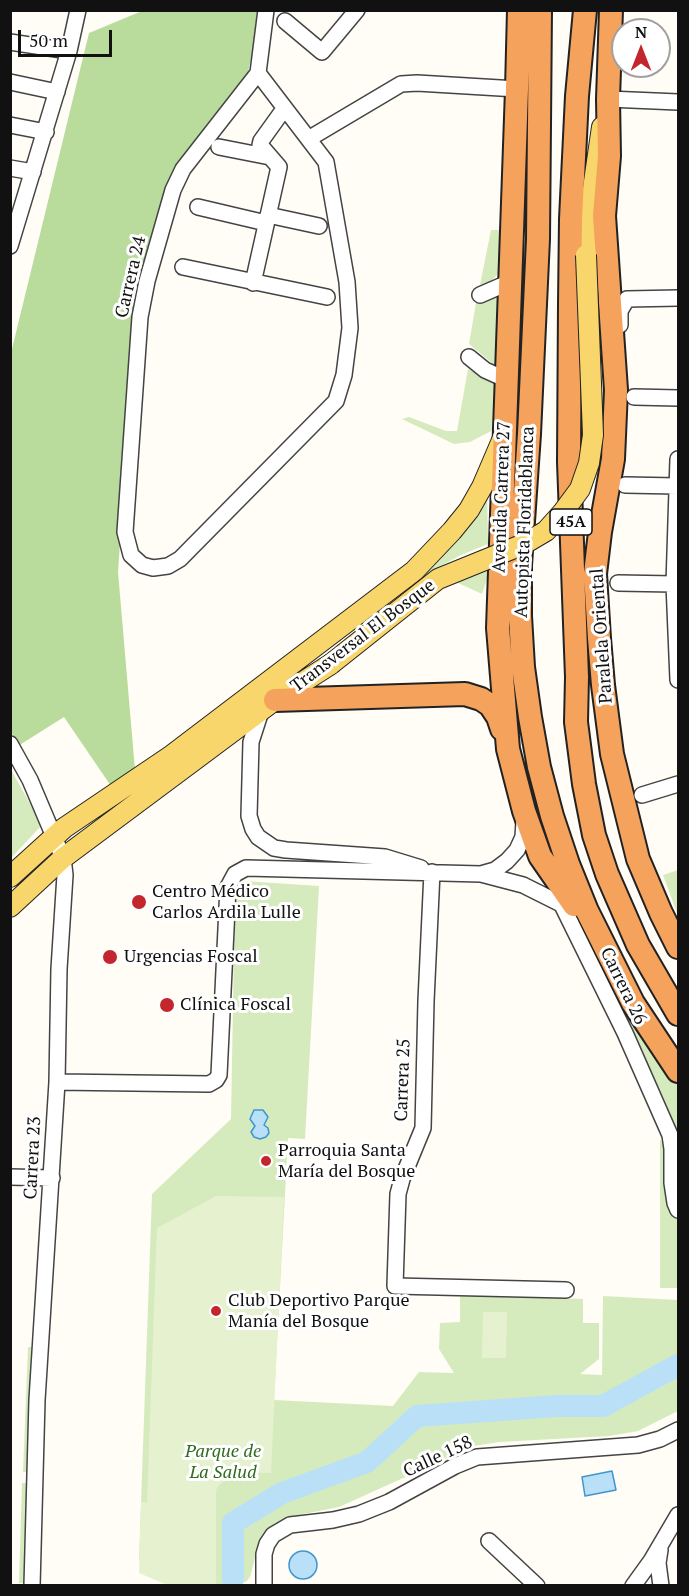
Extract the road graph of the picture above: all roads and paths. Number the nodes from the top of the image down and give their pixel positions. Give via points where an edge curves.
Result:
1 (78, 10) edge
2 (266, 10) edge
3 (357, 10) edge
4 (519, 10) edge
5 (540, 10) edge
6 (585, 10) edge
7 (611, 10) edge
8 (285, 21) dead end
9 (10, 42) edge
10 (69, 51) junction
11 (258, 73) junction
12 (10, 82) edge
13 (518, 89) junction
14 (57, 92) junction
15 (608, 99) junction
16 (678, 102) edge
17 (284, 109) junction
18 (10, 125) edge
19 (46, 132) junction
20 (310, 138) junction
21 (219, 147) dead end
22 (514, 156) junction
23 (270, 157) junction
24 (574, 160) junction
25 (10, 168) edge
26 (33, 172) junction
27 (198, 207) dead end
28 (16, 214) edge
29 (267, 219) junction
30 (319, 226) dead end
31 (538, 239) junction
32 (10, 246) edge
33 (183, 267) dead end
34 (510, 282) junction
35 (253, 283) junction
36 (480, 295) dead end
37 (327, 297) dead end
38 (678, 298) edge
39 (469, 357) dead end
40 (507, 380) junction
41 (625, 394) junction
42 (678, 398) edge
43 (504, 435) junction
44 (678, 459) edge
45 (625, 485) dead end
46 (677, 493) edge
47 (618, 583) dead end
48 (674, 584) junction
49 (577, 677) junction
50 (678, 680) edge
51 (268, 706) junction
52 (10, 744) edge
53 (508, 749) junction
54 (678, 784) edge
55 (642, 795) dead end
56 (524, 811) junction
57 (53, 836) junction
58 (540, 856) junction
59 (63, 858) junction
60 (638, 858) junction
61 (432, 872) junction
62 (481, 874) junction
63 (10, 878) edge
64 (561, 904) junction
65 (10, 907) edge
66 (678, 947) edge
67 (608, 957) junction
68 (678, 1014) edge
69 (678, 1071) edge
70 (57, 1082) junction
71 (10, 1177) edge
72 (52, 1178) junction
73 (678, 1210) edge
74 (566, 1290) dead end
75 (678, 1430) edge
76 (678, 1515) edge
77 (666, 1534) junction
78 (489, 1541) dead end
79 (32, 1586) edge
80 (264, 1586) edge
81 (537, 1586) edge
82 (633, 1586) edge
83 (662, 1586) edge

1 - 10 street
2 - 11 street
3 - 8 street via 322,52
4 - 13 highway, Avenida Carrera 27
5 - 31 highway, Autopista Floridablanca / 45A
6 - 24 highway, 45A
7 - 15 highway
7 - 24 highway
9 - 10 street
10 - 14 street
11 - 17 street
11 - 20 street, Carrera 24 via 183,168 147,281 140,317 125,532 131,555 142,565 153,568 180,560 336,401 350,328 347,282 326,162
12 - 14 street
13 - 20 street via 401,84
13 - 22 highway, Avenida Carrera 27
14 - 19 street
15 - 16 street
15 - 41 highway, Paralela Oriental via 604,216
15 - 51 main road, Transversal El Bosque, bridge via 587,231 593,435 590,463 580,489 546,531 438,579 331,664
17 - 20 street
17 - 23 street via 261,141
18 - 19 street
19 - 26 street
21 - 23 street
22 - 31 highway
22 - 34 highway, Avenida Carrera 27
23 - 29 street via 279,167
24 - 49 highway, 45A via 568,462
25 - 26 street
26 - 28 street
27 - 29 street
28 - 32 street
29 - 30 street
29 - 35 street
31 - 67 highway, Autopista Floridablanca / 45A via 520,565 523,667 539,767 552,816
33 - 35 street
34 - 36 street
34 - 40 highway, Avenida Carrera 27
35 - 37 street
38 - 41 street via 632,298 622,306 619,318
39 - 40 street
40 - 43 highway, Avenida Carrera 27
41 - 42 street
41 - 60 highway, Paralela Oriental via 595,574 612,754
43 - 53 highway, Avenida Carrera 27 via 498,628
43 - 57 main road, Transversal El Bosque via 469,510 414,571 172,755
44 - 46 street
45 - 46 street
46 - 48 street
47 - 48 street
48 - 50 street
49 - 60 highway
49 - 68 highway, 45A via 576,722 594,835 627,921
51 - 53 highway via 465,694 490,706 498,717
51 - 59 main road, Transversal El Bosque
51 - 61 street via 251,742 249,816 253,829 265,843 286,850 385,857
52 - 57 street, Carrera 23
53 - 56 highway, Avenida Carrera 27
54 - 55 street
56 - 58 highway, Avenida Carrera 27
56 - 62 street via 523,837 517,850 495,870
57 - 59 street, Carrera 23
57 - 63 main road, Transversal El Bosque
58 - 64 street, Carrera 26
58 - 67 highway, Avenida Carrera 27
59 - 65 main road, Transversal El Bosque
59 - 70 street, Carrera 23
60 - 66 highway, Paralela Oriental
61 - 62 street
61 - 70 street via 246,868 235,874 227,894 219,1076 209,1084
61 - 74 street, Carrera 25 via 423,1128 398,1194 395,1286
62 - 64 street via 523,885
64 - 73 street, Carrera 26 via 622,1026 670,1135 672,1183
67 - 69 highway, Autopista Floridablanca / 45A
70 - 72 street, Carrera 23
71 - 72 street
72 - 79 street, Carrera 23 via 37,1401
75 - 80 street, Calle 158 via 638,1445 477,1457 389,1503 359,1514 290,1525 280,1529 267,1544
76 - 77 street
77 - 82 street
77 - 83 street via 658,1563
78 - 81 street

